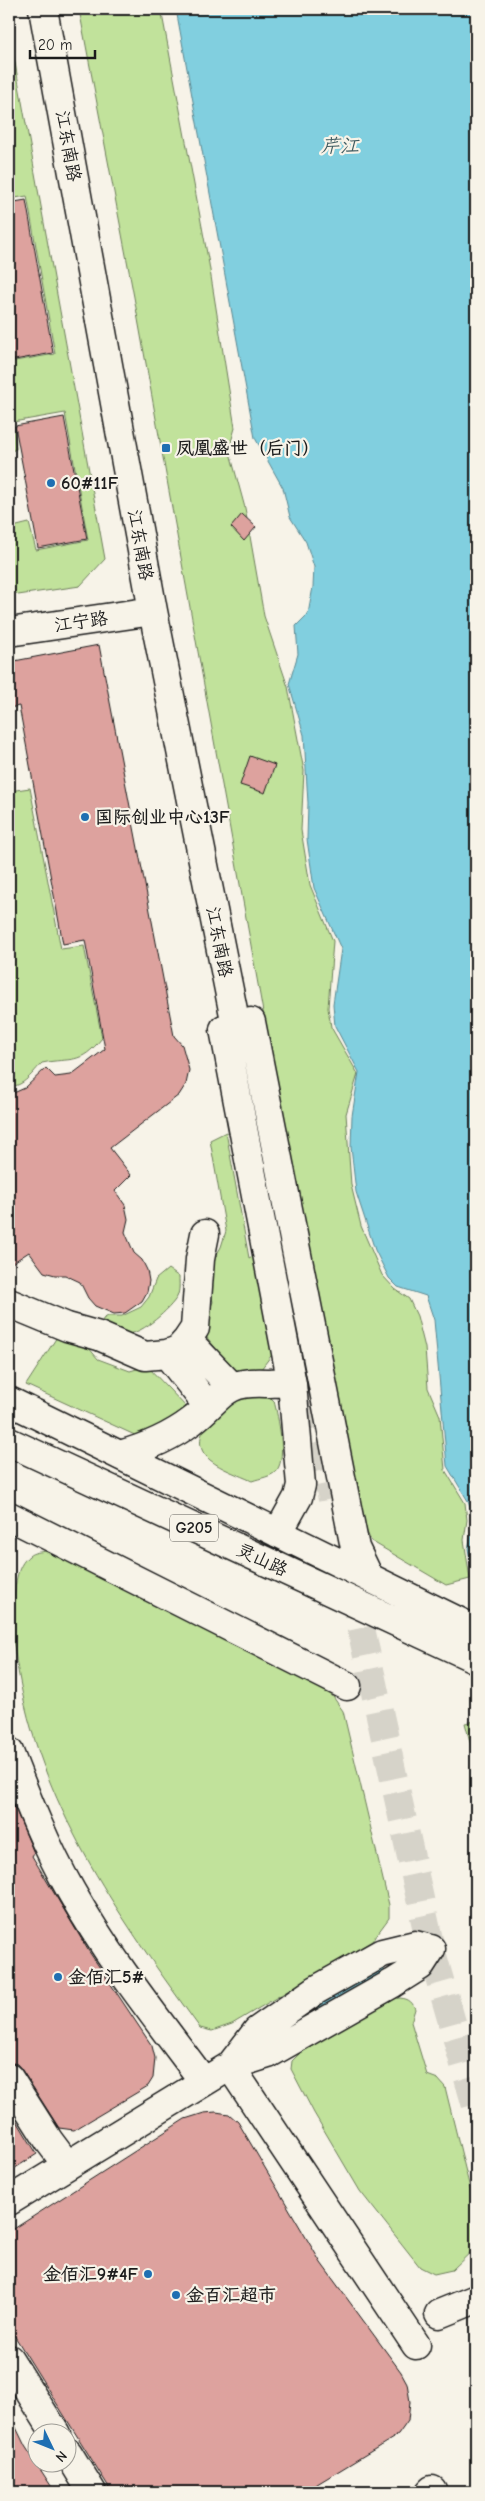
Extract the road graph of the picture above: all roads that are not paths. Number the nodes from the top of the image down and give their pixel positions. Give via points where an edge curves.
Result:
1 (42, 9) edge
2 (152, 611) junction
3 (9, 632) edge
4 (159, 644) junction
5 (241, 1050) dead end
6 (205, 1234) dead end
7 (9, 1303) edge
8 (177, 1347) junction
9 (292, 1384) junction
10 (231, 1386) junction
11 (9, 1401) edge
12 (208, 1406) junction
13 (9, 1442) edge
14 (120, 1455) junction
15 (13, 1524) edge
16 (278, 1533) junction
17 (369, 1577) junction
18 (476, 1630) edge
19 (476, 1659) edge
20 (348, 1686) dead end
21 (9, 1752) edge
22 (19, 1805) edge
23 (230, 2066) junction
24 (9, 2078) edge
25 (204, 2082) junction
26 (67, 2165) junction
27 (9, 2201) edge
28 (476, 2299) edge
29 (439, 2314) dead end
30 (416, 2345) dead end
31 (9, 2359) edge
32 (50, 2424) edge
33 (78, 2469) edge
34 (92, 2492) edge

1 - 2 main road, 江东南路
2 - 3 main road, 江宁路
2 - 4 main road, 江东南路
4 - 5 main road, 江东南路
4 - 9 main road via 171,762
4 - 17 main road via 187,701 194,729 355,1548
6 - 8 main road via 195,1328
7 - 8 main road via 144,1356
8 - 10 main road
8 - 12 main road
9 - 10 main road via 246,1382
9 - 16 main road via 301,1485
10 - 12 main road
11 - 14 main road, 灵山路
12 - 14 main road via 178,1430 139,1450
13 - 19 main road, 灵山路 / G205
14 - 16 main road, 灵山路
15 - 20 main road
16 - 17 main road, 灵山路
17 - 18 main road, 灵山路
21 - 22 main road
22 - 25 main road via 118,1965
23 - 23 main road via 268,2054 393,1983 420,1966 431,1949 415,1945 382,1954 316,1990 257,2031
23 - 25 main road
23 - 30 main road
24 - 26 main road
25 - 26 main road
26 - 27 main road
28 - 29 main road
31 - 32 main road
33 - 34 main road

